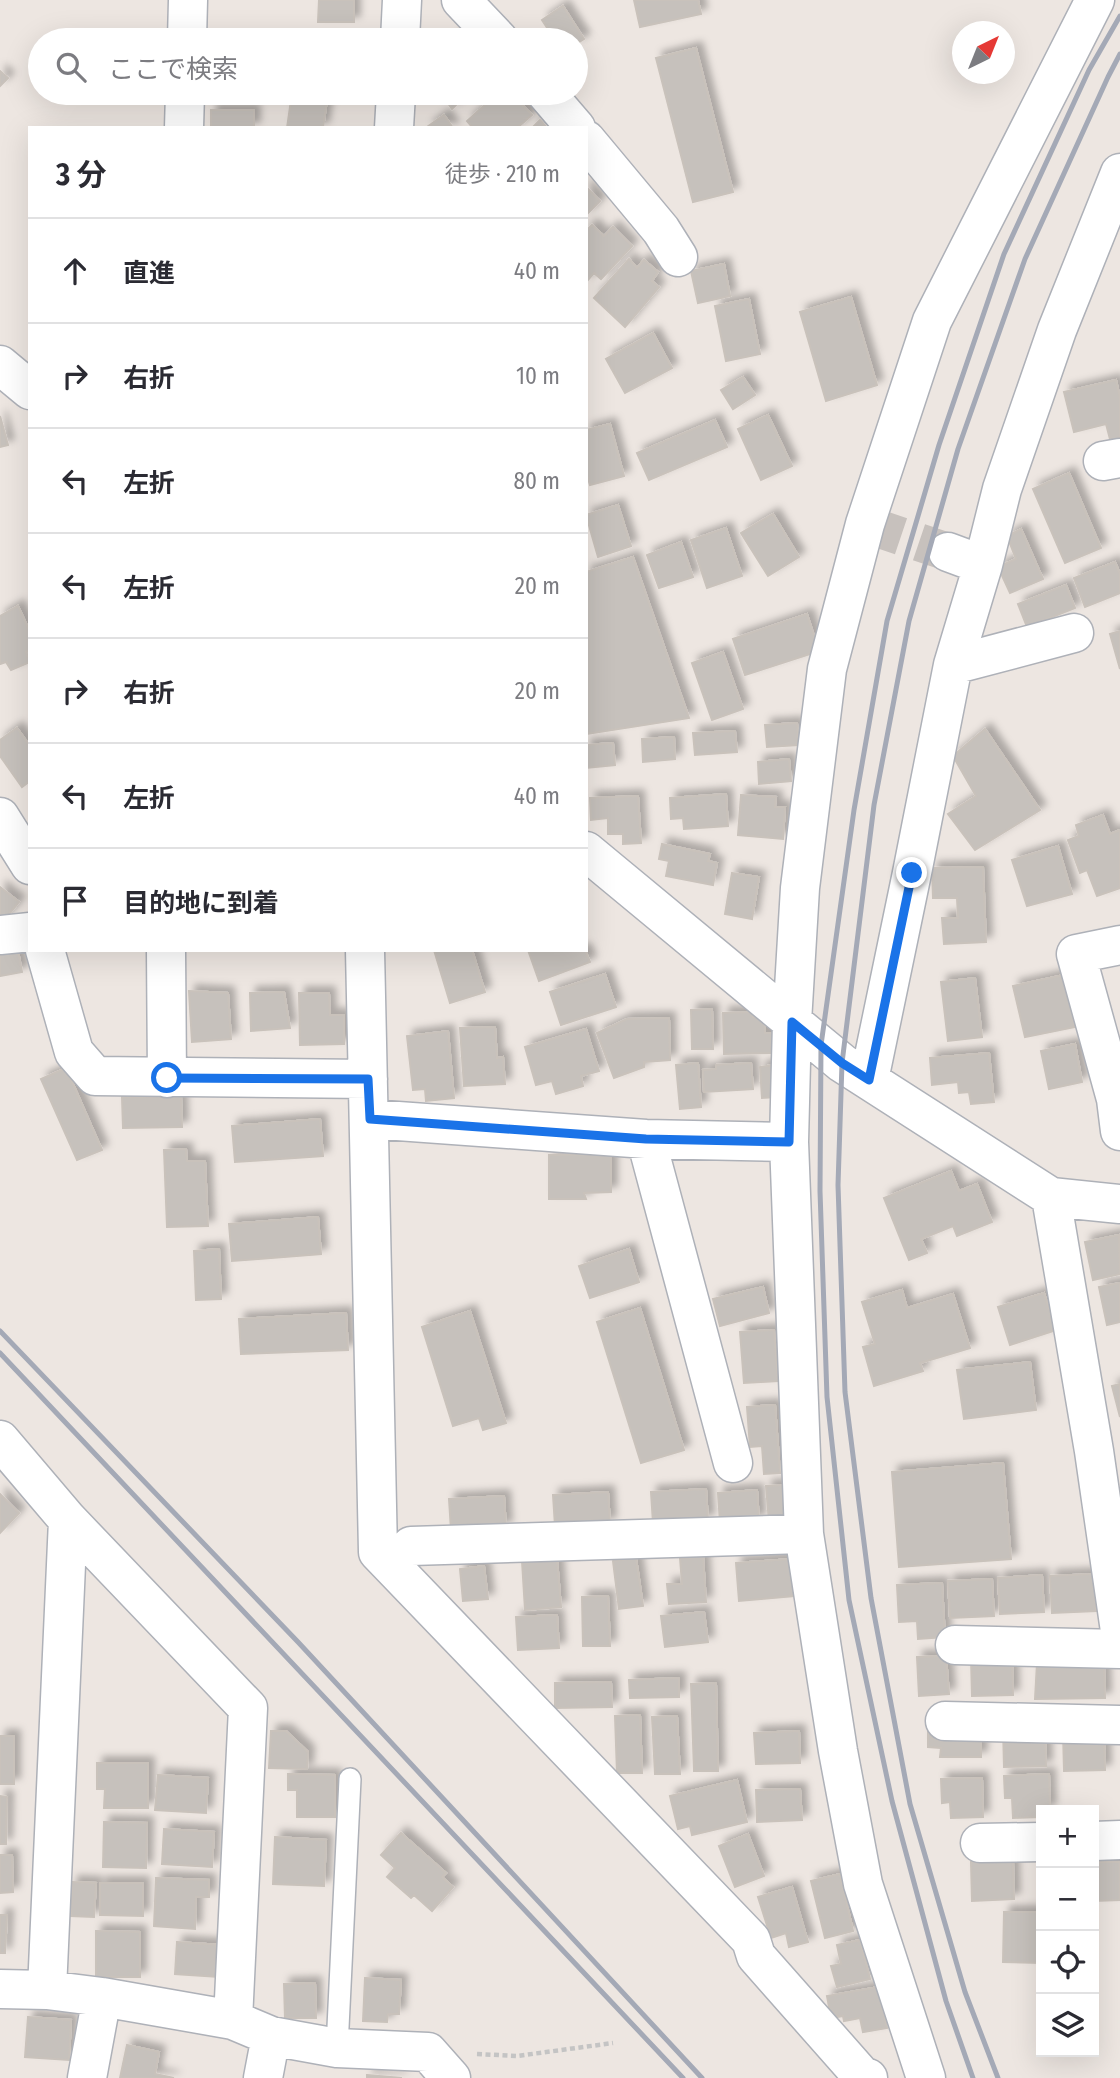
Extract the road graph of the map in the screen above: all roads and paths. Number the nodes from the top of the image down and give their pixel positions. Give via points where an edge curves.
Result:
1 (188, 0) edge
2 (402, 0) edge
3 (461, 0) edge
4 (1095, 0) edge
5 (187, 28) edge
6 (401, 28) edge
7 (488, 28) edge
8 (185, 105) edge
9 (395, 105) edge
10 (556, 105) edge
11 (184, 126) edge
12 (394, 126) edge
13 (574, 126) edge
14 (588, 142) edge
15 (1120, 173) edge
16 (678, 257) dead end
17 (0, 365) edge
18 (28, 388) edge
19 (948, 552) tunnel mouth
20 (983, 565) junction
21 (1074, 633) dead end
22 (953, 665) junction
23 (0, 817) edge
24 (588, 853) edge
25 (28, 862) edge
26 (28, 932) edge
27 (0, 935) edge
28 (1120, 945) edge
29 (46, 952) edge
30 (166, 952) edge
31 (365, 952) edge
32 (792, 1022) junction
33 (167, 1078) junction
34 (368, 1079) junction
35 (869, 1080) junction
36 (370, 1119) junction
37 (1120, 1131) edge
38 (646, 1139) junction
39 (789, 1142) junction
40 (1051, 1197) junction
41 (1120, 1204) edge
42 (0, 1440) edge
43 (733, 1463) dead end
44 (68, 1520) junction
45 (804, 1534) junction
46 (411, 1546) dead end
47 (1120, 1631) edge
48 (955, 1645) dead end
49 (1120, 1649) edge
50 (945, 1721) dead end
51 (1120, 1725) edge
52 (350, 1779) dead end
53 (1120, 1840) edge
54 (1099, 1841) edge
55 (1036, 1842) edge
56 (979, 1843) dead end
57 (0, 1989) edge
58 (47, 1990) junction
59 (102, 1997) junction
60 (233, 2020) junction
61 (271, 2036) junction
62 (613, 2043) dead end
63 (337, 2049) junction
64 (439, 2065) edge
65 (87, 2078) edge
66 (263, 2078) edge
67 (868, 2078) edge
68 (926, 2078) edge

1 - 5 street
2 - 6 street
3 - 7 street
4 - 32 street via 932,321 865,524 827,669 800,888
8 - 11 street
9 - 12 street
10 - 13 street
14 - 16 street
15 - 20 street via 1057,330 1003,489
17 - 18 street
19 - 20 street
20 - 22 street
21 - 22 street
22 - 35 street
23 - 25 street
24 - 32 street
26 - 27 street
28 - 37 street via 1076,954 1116,1098
29 - 33 street via 74,1052 95,1076
30 - 33 street
31 - 34 street
32 - 35 street
32 - 39 street
33 - 34 street
34 - 36 street
35 - 40 street
36 - 38 street
36 - 67 street via 378,1552 751,1940 756,1955
38 - 39 street
38 - 43 street
39 - 45 street
40 - 41 street
40 - 47 street
42 - 44 street
44 - 58 street
44 - 60 street via 248,1708
45 - 46 street
45 - 68 street via 863,1884
48 - 49 street
50 - 51 street
52 - 63 lane
53 - 54 street
55 - 56 street
57 - 58 street
58 - 59 street
59 - 60 street
59 - 65 street
60 - 61 street
61 - 63 street
61 - 66 street
62 - 64 path
63 - 64 street

